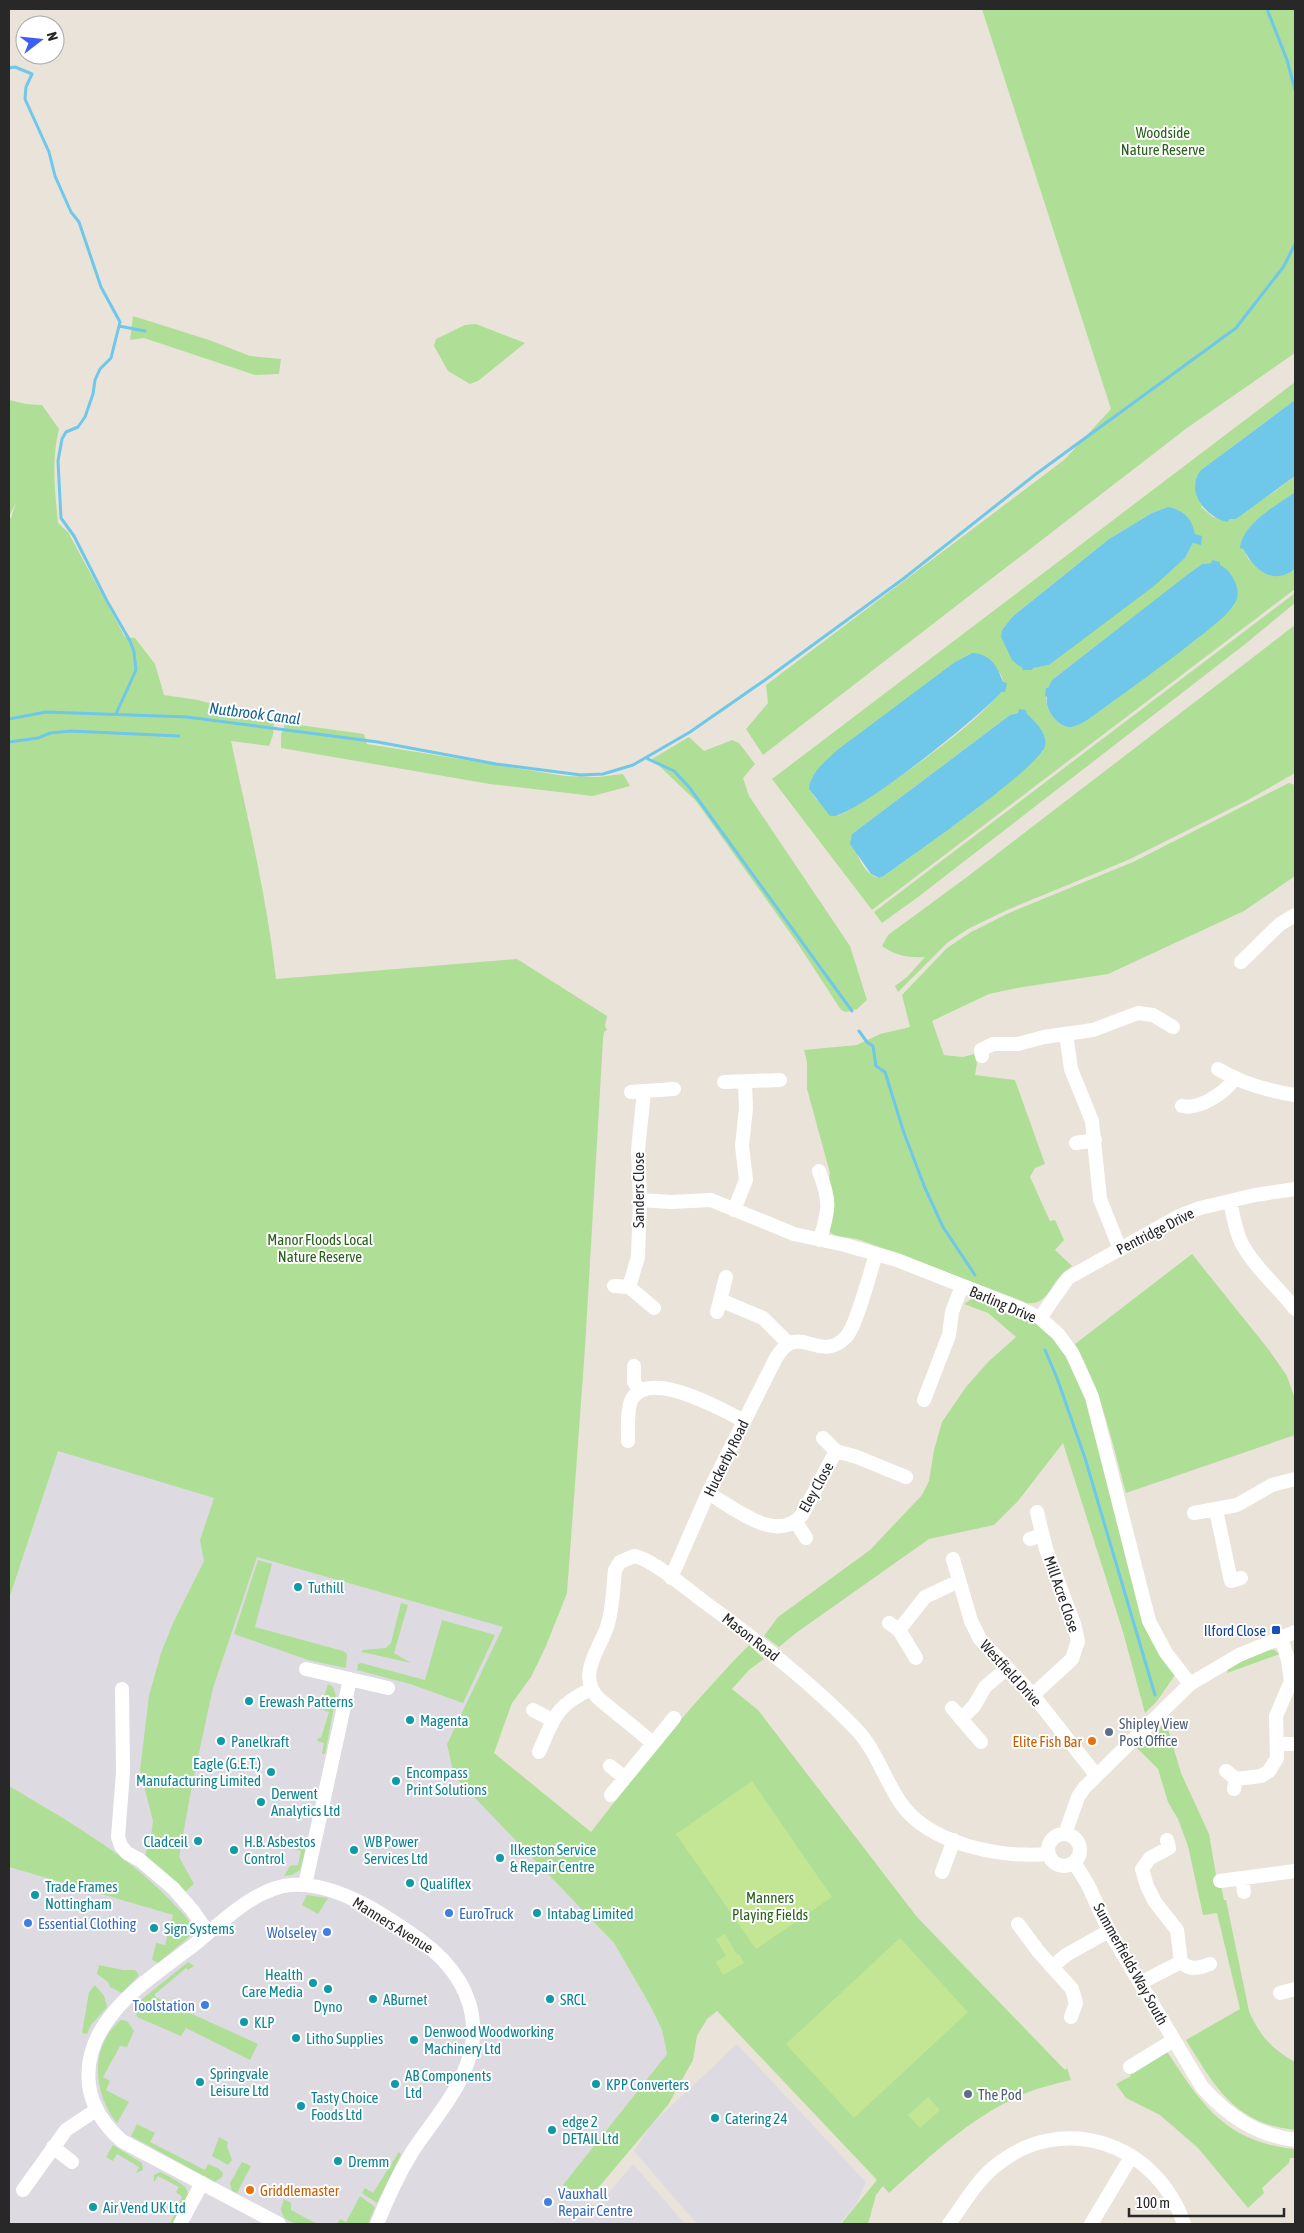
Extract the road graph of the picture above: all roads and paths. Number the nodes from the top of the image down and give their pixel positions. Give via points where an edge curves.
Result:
1 (1295, 915) edge
2 (1240, 962) dead end
3 (1173, 1027) dead end
4 (1066, 1034) junction
5 (982, 1056) dead end
6 (1218, 1069) dead end
7 (1234, 1078) junction
8 (780, 1080) dead end
9 (724, 1082) dead end
10 (745, 1083) junction
11 (674, 1089) dead end
12 (1295, 1095) edge
13 (1182, 1108) dead end
14 (1095, 1140) junction
15 (1076, 1143) dead end
16 (819, 1171) dead end
17 (1295, 1189) edge
18 (640, 1200) junction
19 (1230, 1201) junction
20 (734, 1210) junction
21 (820, 1240) junction
22 (1120, 1249) junction
23 (876, 1254) junction
24 (726, 1277) dead end
25 (614, 1286) dead end
26 (629, 1286) junction
27 (962, 1286) junction
28 (654, 1308) dead end
29 (1295, 1310) edge
30 (1040, 1318) junction
31 (790, 1344) junction
32 (634, 1366) dead end
33 (640, 1391) junction
34 (924, 1400) dead end
35 (744, 1421) junction
36 (823, 1438) dead end
37 (628, 1441) dead end
38 (836, 1451) junction
39 (906, 1477) dead end
40 (1295, 1480) edge
41 (708, 1493) junction
42 (1216, 1510) junction
43 (1037, 1512) dead end
44 (1194, 1514) dead end
45 (796, 1522) junction
46 (806, 1538) dead end
47 (953, 1558) dead end
48 (671, 1578) junction
49 (1241, 1578) dead end
50 (958, 1581) junction
51 (1295, 1632) edge
52 (1282, 1637) junction
53 (916, 1658) dead end
54 (306, 1669) dead end
55 (1006, 1669) junction
56 (350, 1679) junction
57 (1190, 1684) junction
58 (388, 1688) dead end
59 (122, 1689) dead end
60 (591, 1689) junction
61 (1033, 1695) junction
62 (952, 1708) dead end
63 (533, 1710) dead end
64 (674, 1718) dead end
65 (961, 1719) junction
66 (552, 1720) junction
67 (981, 1742) dead end
68 (653, 1743) junction
69 (1278, 1744) junction
70 (1295, 1744) edge
71 (539, 1752) dead end
72 (610, 1766) dead end
73 (1096, 1774) junction
74 (625, 1778) junction
75 (1232, 1780) dead end
76 (611, 1795) dead end
77 (1065, 1834) junction
78 (954, 1840) junction
79 (1167, 1840) dead end
80 (1048, 1854) junction
81 (1074, 1862) junction
82 (1295, 1871) edge
83 (944, 1872) dead end
84 (1220, 1881) dead end
85 (305, 1885) junction
86 (1018, 1924) dead end
87 (1109, 1931) junction
88 (208, 1933) junction
89 (1181, 1962) junction
90 (1210, 1964) dead end
91 (1052, 1967) junction
92 (1140, 1983) junction
93 (1295, 1989) edge
94 (1280, 1993) dead end
95 (1071, 2017) dead end
96 (1174, 2040) junction
97 (1130, 2067) dead end
98 (96, 2110) junction
99 (1295, 2140) edge
100 (53, 2147) junction
101 (1131, 2157) junction
102 (72, 2162) dead end
103 (202, 2184) junction
104 (23, 2190) dead end
105 (180, 2224) edge
106 (279, 2224) edge
107 (377, 2224) edge
108 (949, 2224) edge
109 (1091, 2224) edge
110 (1184, 2224) edge

1 - 2 street via 1280,924
3 - 4 street via 1144,1007 1100,1028
4 - 5 street via 1018,1044 993,1044 981,1050
4 - 14 street via 1071,1069 1092,1121
6 - 7 street
7 - 12 street
7 - 13 street via 1226,1088 1199,1104
8 - 10 street
9 - 10 street
10 - 20 street via 742,1146 746,1180
11 - 18 street, Sanders Close via 637,1092
14 - 15 street
14 - 22 street via 1100,1199
16 - 21 street via 829,1208
17 - 19 street, Pentridge Drive
18 - 20 street, Barling Drive via 705,1199
18 - 26 street, Sanders Close via 638,1257
19 - 22 street, Pentridge Drive via 1179,1216
19 - 29 street via 1241,1242
20 - 21 street, Barling Drive via 794,1234
21 - 23 street, Barling Drive
22 - 30 street, Pentridge Drive via 1068,1278
23 - 27 street, Barling Drive
23 - 31 street via 848,1335 836,1345 826,1347 802,1342
24 - 31 street via 718,1306 763,1318
25 - 26 street
26 - 28 street
27 - 30 street, Barling Drive
27 - 34 street
30 - 57 street, Barling Drive via 1064,1342 1086,1383 1096,1410 1149,1621 1166,1653
31 - 35 street, Huckerby Road via 776,1358
32 - 33 street via 634,1382
33 - 35 street via 661,1389 688,1394
33 - 37 street via 630,1403
35 - 41 street, Huckerby Road
36 - 38 street, Eley Close
38 - 39 street, Eley Close via 883,1460
38 - 45 street, Eley Close
40 - 42 street via 1272,1485 1237,1505
41 - 45 street, Eley Close via 766,1526 782,1528
41 - 48 street, Huckerby Road
42 - 44 street
42 - 49 street via 1231,1580
43 - 61 street, Mill Acre Close via 1036,1537 1074,1624 1078,1642 1072,1659
45 - 46 street, Eley Close
47 - 50 street, Westfield Drive
48 - 60 street, Mason Road via 638,1556 624,1559 617,1565 607,1627 591,1663
48 - 78 street, Mason Road via 757,1641 814,1689 857,1730 912,1816 923,1826
50 - 53 street via 925,1596 894,1627
50 - 55 street, Westfield Drive via 975,1632
51 - 52 street
52 - 57 street via 1239,1655
52 - 69 street via 1291,1681 1276,1716
54 - 56 street
55 - 61 street, Westfield Drive
55 - 65 street via 985,1687 974,1706
56 - 58 street
56 - 85 street
57 - 73 street
59 - 88 street via 127,1808 118,1837 121,1846 172,1888
60 - 66 street via 563,1705
60 - 68 street
61 - 73 street, Westfield Drive
62 - 65 street
63 - 66 street
64 - 68 street
65 - 67 street
66 - 71 street
68 - 74 street
69 - 70 street
69 - 75 street via 1277,1758 1268,1771 1261,1776
72 - 74 street
73 - 77 street via 1078,1797
74 - 76 street
77 - 80 street via 1059,1834 1050,1842
77 - 81 street via 1075,1838 1080,1847
78 - 80 street, Mason Road via 1008,1854
78 - 83 street
79 - 89 street via 1170,1848 1150,1858 1136,1872 1177,1930
80 - 81 street via 1051,1860 1062,1866
81 - 87 street, Summerfields Way South
82 - 84 street via 1243,1885
85 - 88 street, Manners Avenue via 283,1886 259,1896
85 - 107 street, Manners Avenue via 347,1896 426,1944 450,1966 469,2005 473,2036 466,2065 450,2098 399,2174
86 - 91 street
87 - 91 street via 1066,1955
87 - 92 street, Summerfields Way South
88 - 98 street, Manners Avenue via 108,2018 94,2042 89,2062 90,2090
89 - 90 street via 1191,1968
89 - 92 street
91 - 95 street via 1075,1996
92 - 96 street, Summerfields Way South
93 - 94 street
96 - 97 street, Summerfields Way South via 1143,2053
96 - 99 street, Summerfields Way South via 1202,2087 1237,2121 1270,2135
98 - 100 street via 73,2124
98 - 103 street, Manners Avenue via 122,2141
100 - 102 street
100 - 104 street
101 - 108 street via 1113,2146 1085,2139 1052,2140 1020,2150 993,2168
101 - 109 street
101 - 110 street via 1148,2168 1169,2190
103 - 105 street
103 - 106 street, Manners Avenue

